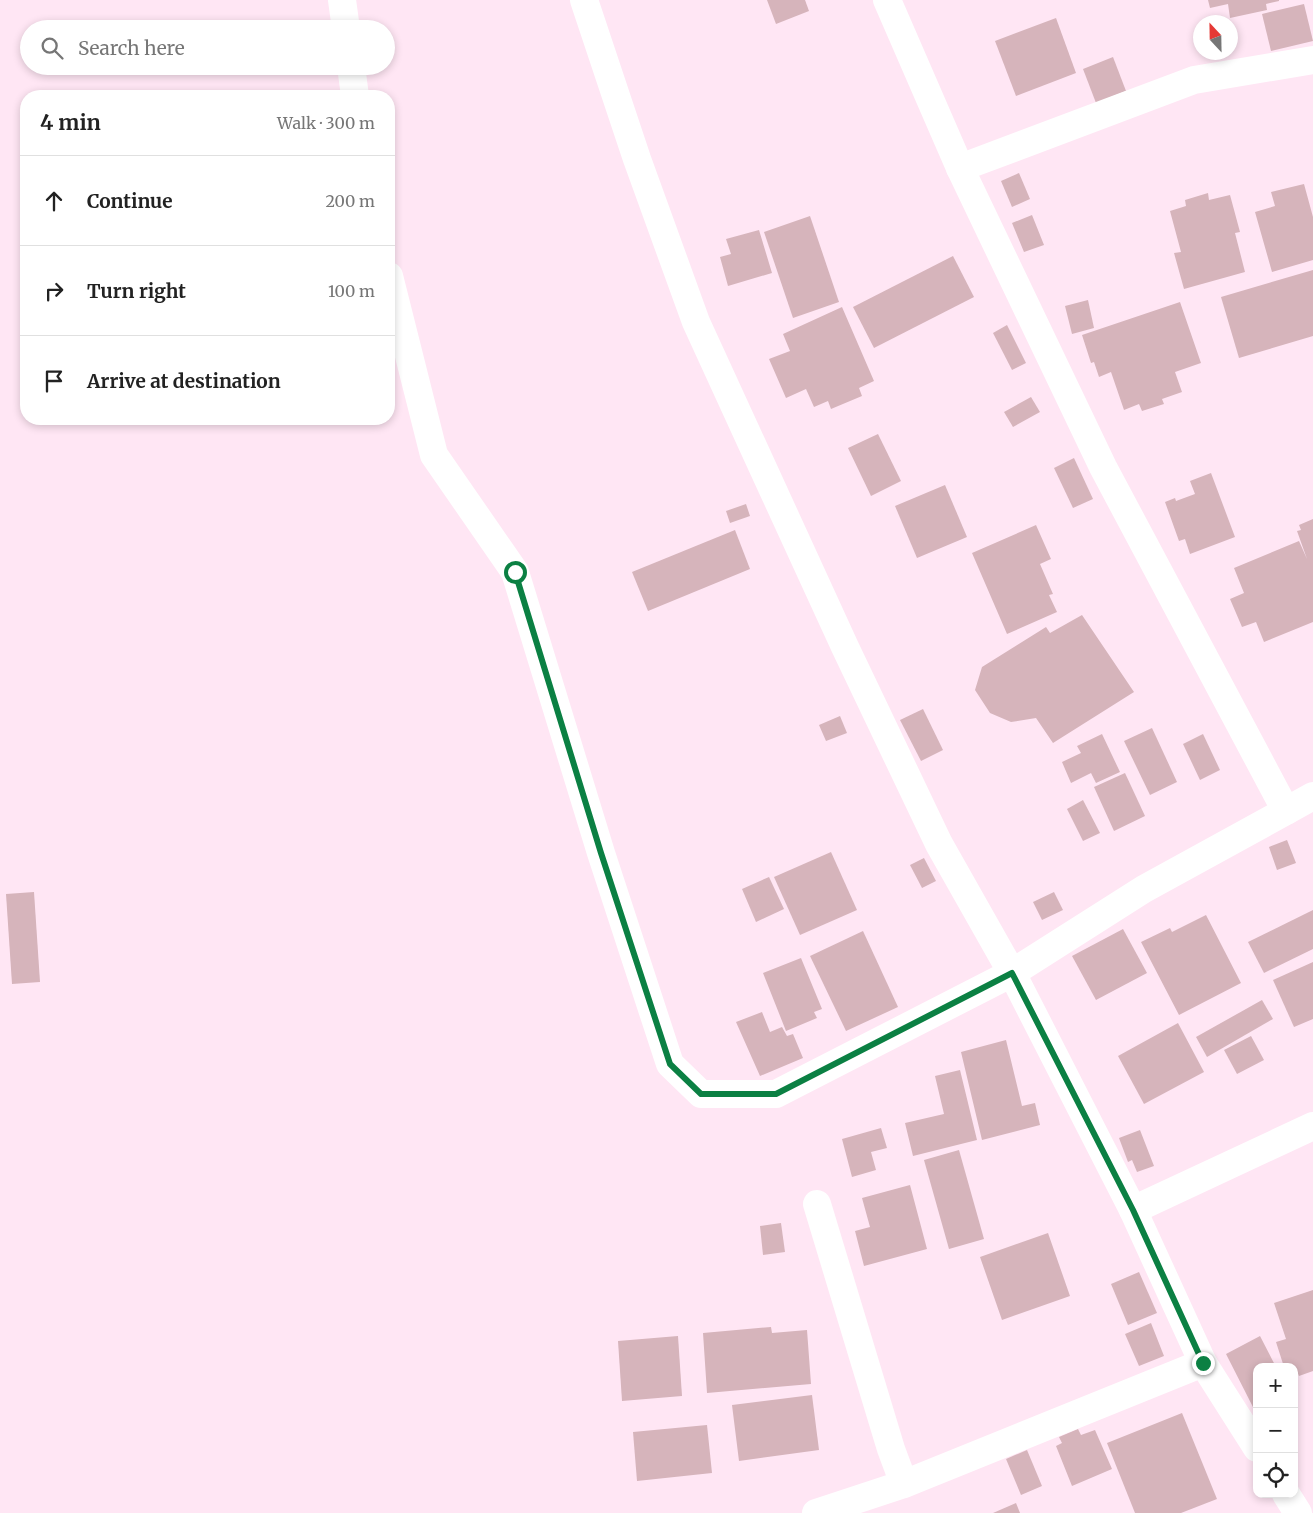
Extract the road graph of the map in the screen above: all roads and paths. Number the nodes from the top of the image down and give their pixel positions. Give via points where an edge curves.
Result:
1 (342, 0) edge
2 (584, 0) edge
3 (887, 0) edge
4 (345, 20) edge
5 (1313, 60) edge
6 (352, 75) edge
7 (354, 90) edge
8 (960, 168) junction
9 (395, 300) edge
10 (1313, 796) edge
11 (1286, 811) junction
12 (1012, 973) junction
13 (1313, 1126) edge
14 (817, 1204) dead end
15 (1133, 1210) junction
16 (1203, 1363) junction
17 (1253, 1442) edge
18 (904, 1484) junction
19 (1289, 1498) edge
20 (816, 1513) edge
21 (1298, 1513) edge

1 - 4 street
2 - 12 street via 696,322 939,844
3 - 8 street
5 - 8 street via 1194,80
6 - 7 street
8 - 11 street via 1102,467
9 - 12 street via 434,455 515,572 670,1064 701,1094 776,1094
10 - 11 street
11 - 12 street via 1144,889
12 - 15 street
13 - 15 street
14 - 18 street
15 - 16 street
16 - 17 street
16 - 18 street
18 - 20 street
19 - 21 street

